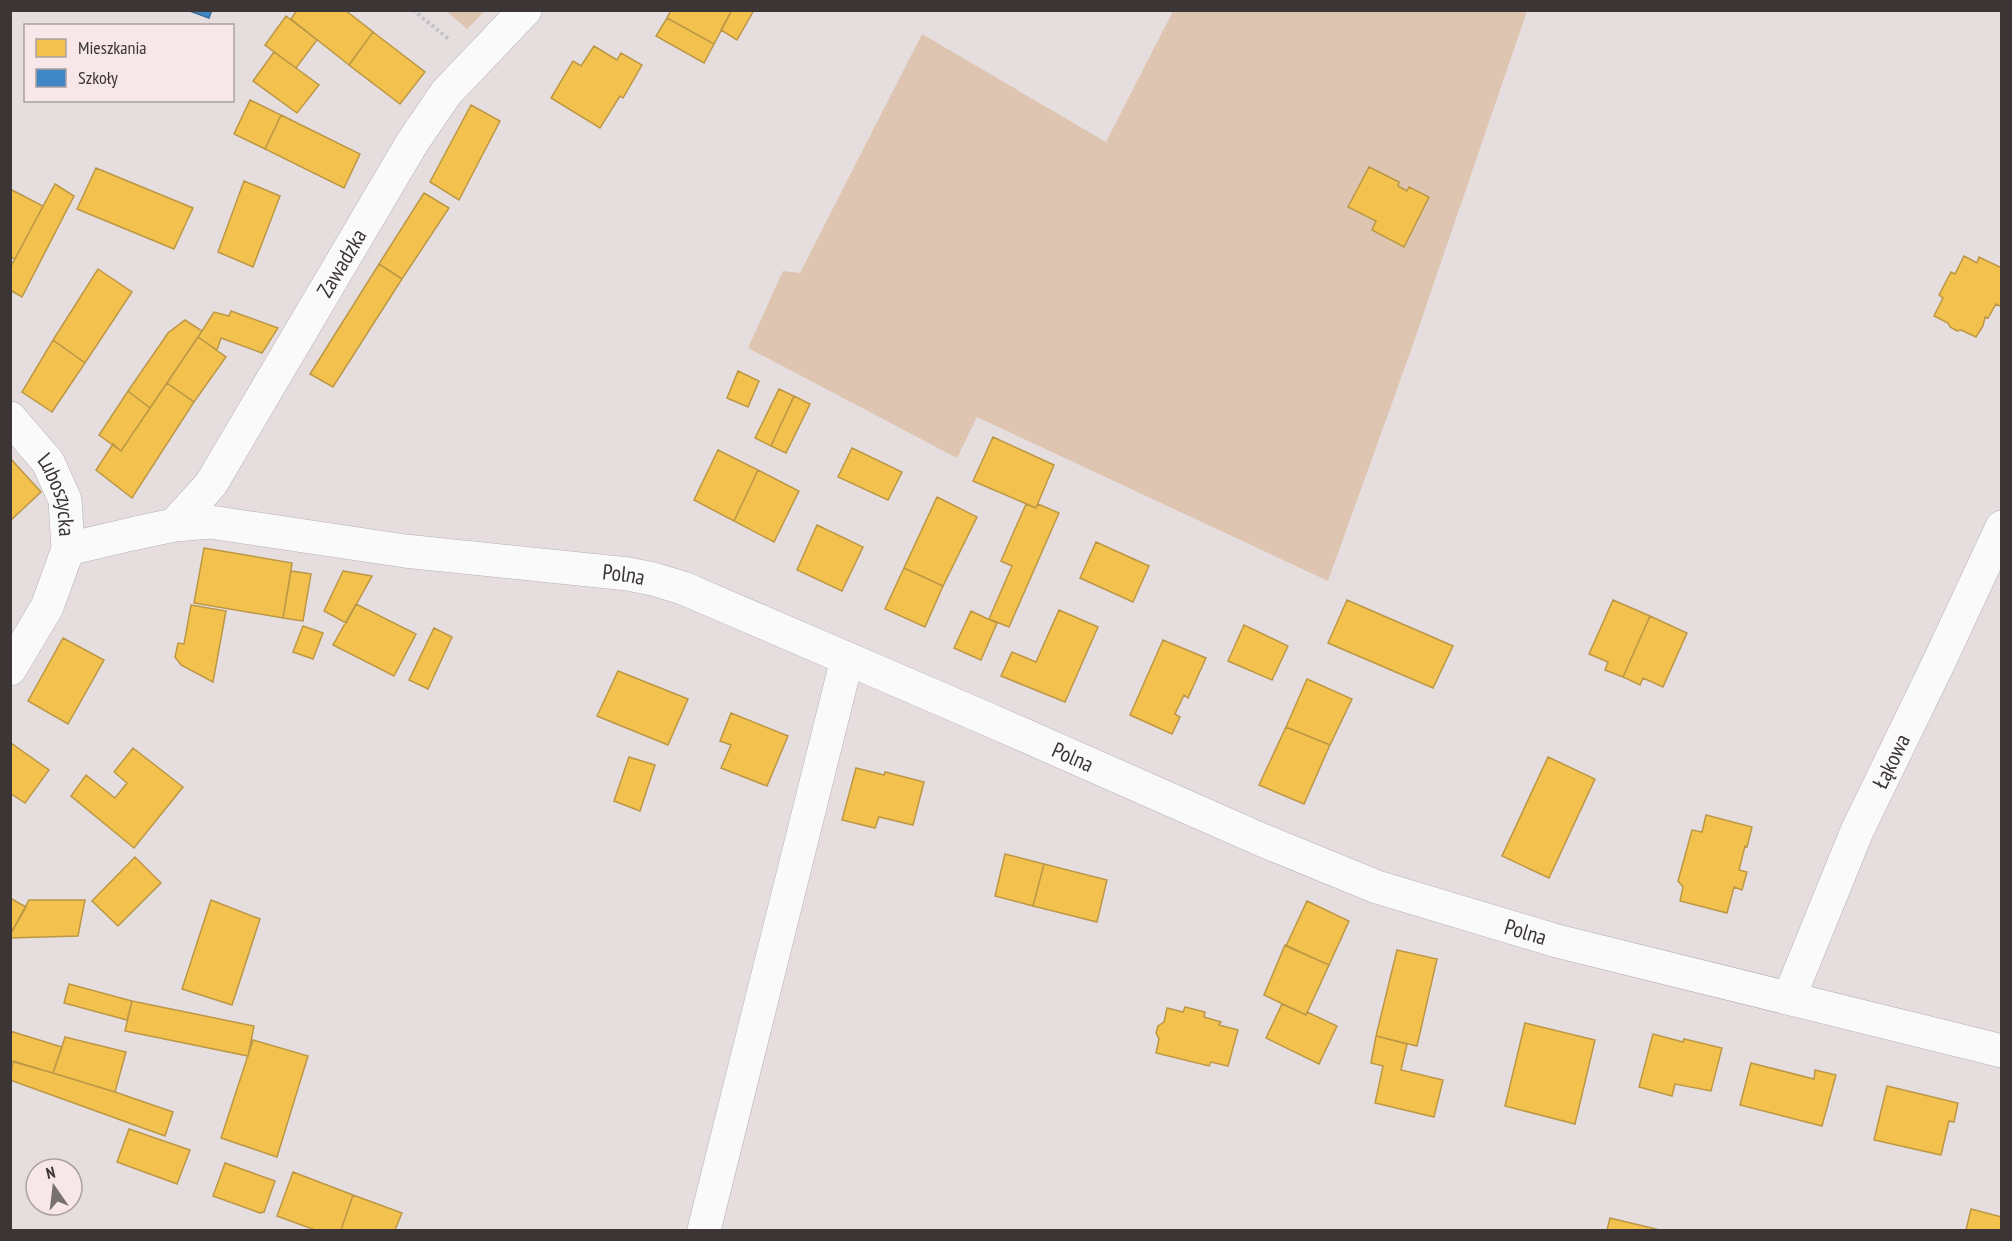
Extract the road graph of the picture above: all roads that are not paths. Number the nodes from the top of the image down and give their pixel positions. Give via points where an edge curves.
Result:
1 (525, 10) edge
2 (10, 418) edge
3 (174, 525) junction
4 (2001, 528) edge
5 (68, 549) junction
6 (847, 659) junction
7 (10, 669) edge
8 (1789, 998) junction
9 (2001, 1051) edge
10 (704, 1230) edge

1 - 3 street, Zawadzka via 446,93 412,143 211,484
2 - 5 street, Luboszycka via 48,462 65,500
3 - 5 street, Polna
3 - 6 street, Polna via 210,522 405,551 639,576 682,588
4 - 8 street, Łąkowa via 1857,831
5 - 7 street via 47,607
6 - 8 street, Polna via 1377,887 1557,941
6 - 10 street
8 - 9 street, Polna

